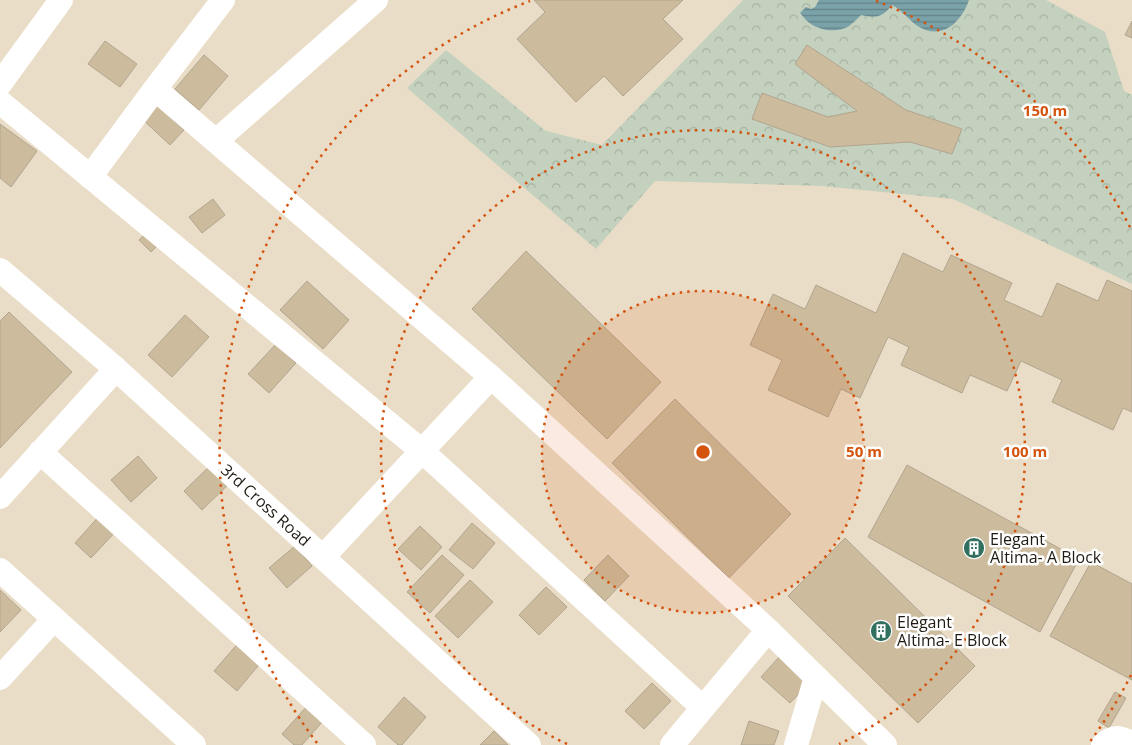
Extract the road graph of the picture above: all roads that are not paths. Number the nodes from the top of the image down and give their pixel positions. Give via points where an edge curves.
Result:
1 (61, 0) edge
2 (223, 0) edge
3 (376, 0) edge
4 (0, 84) edge
5 (155, 88) junction
6 (0, 102) edge
7 (216, 141) junction
8 (90, 177) junction
9 (0, 270) edge
10 (116, 369) junction
11 (491, 377) junction
12 (422, 451) junction
13 (40, 452) junction
14 (0, 497) edge
15 (324, 557) junction
16 (0, 570) edge
17 (54, 619) junction
18 (768, 630) junction
19 (816, 677) junction
20 (0, 678) edge
21 (703, 708) junction
22 (1132, 743) edge
23 (194, 745) edge
24 (364, 745) edge
25 (529, 745) edge
26 (672, 745) edge
27 (796, 745) edge
28 (884, 745) edge
29 (1103, 745) edge

1 - 4 street
2 - 5 street
3 - 7 street
5 - 7 street
5 - 8 street
6 - 8 street
7 - 11 street
8 - 12 street
9 - 10 street, 3rd Cross Road
10 - 13 street
10 - 15 street, 3rd Cross Road
11 - 12 street
11 - 18 street
12 - 15 street
12 - 21 street
13 - 14 street
13 - 24 street
15 - 25 street, 3rd Cross Road
16 - 17 street
17 - 20 street
17 - 23 street
18 - 19 street
18 - 21 street
19 - 27 street
19 - 28 street
21 - 26 street
22 - 29 street via 1111,738

